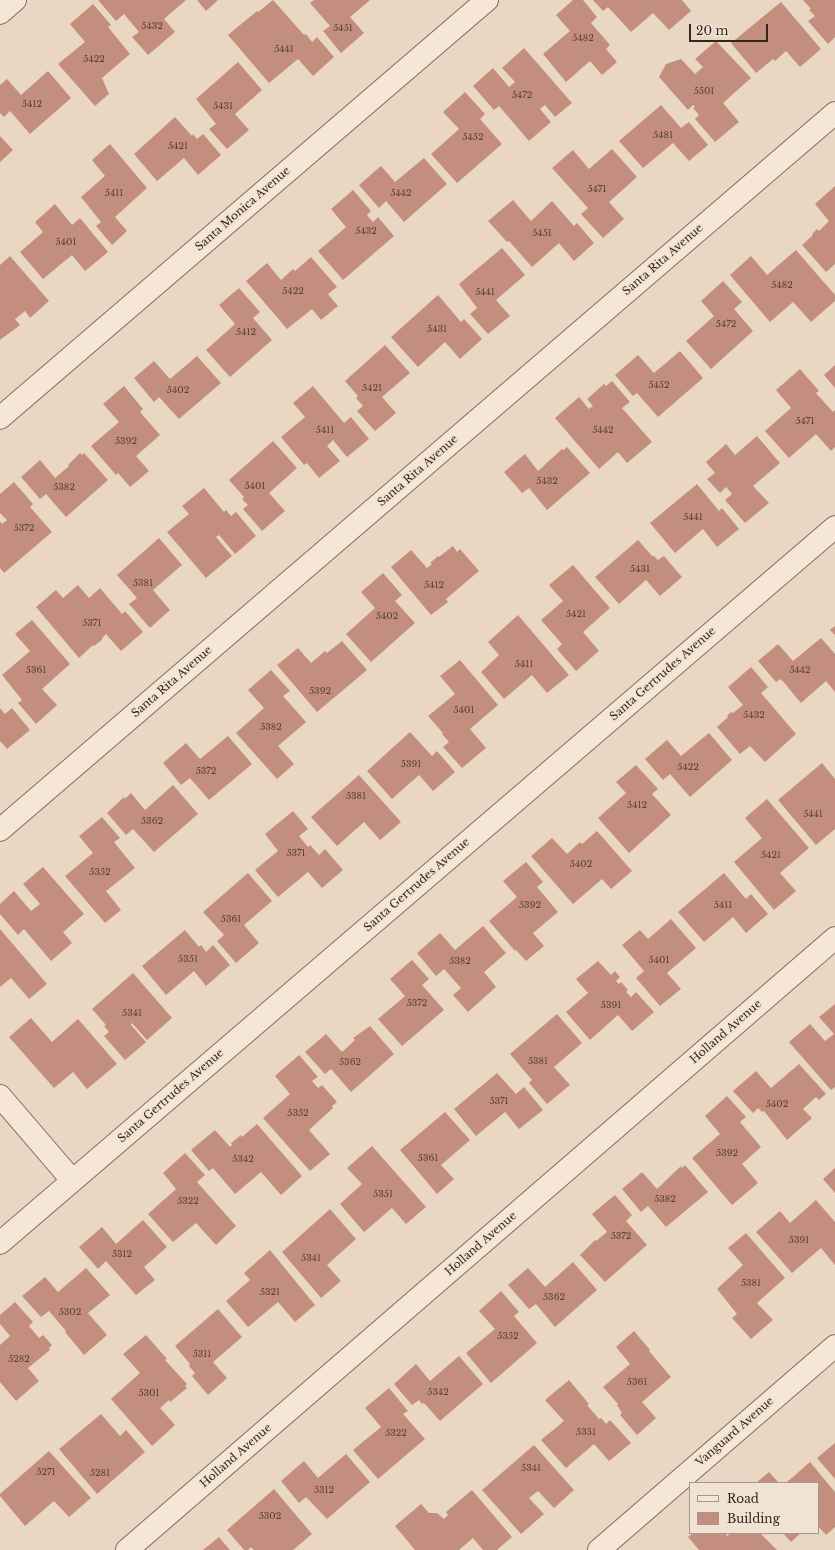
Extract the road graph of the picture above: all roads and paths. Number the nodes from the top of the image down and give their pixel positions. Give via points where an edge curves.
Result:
1 (15, 0) edge
2 (487, 0) edge
3 (0, 12) edge
4 (835, 113) edge
5 (0, 418) edge
6 (835, 527) edge
7 (0, 830) edge
8 (835, 938) edge
9 (0, 1096) edge
10 (72, 1180) junction
11 (0, 1243) edge
12 (835, 1346) edge
13 (127, 1550) edge
14 (599, 1550) edge

1 - 3 street
2 - 5 street, Santa Monica Avenue
4 - 7 street, Santa Rita Avenue
6 - 10 street, Santa Gertrudes Avenue
8 - 13 street, Holland Avenue
9 - 10 street
10 - 11 street, Santa Gertrudes Avenue
12 - 14 street, Vanguard Avenue

